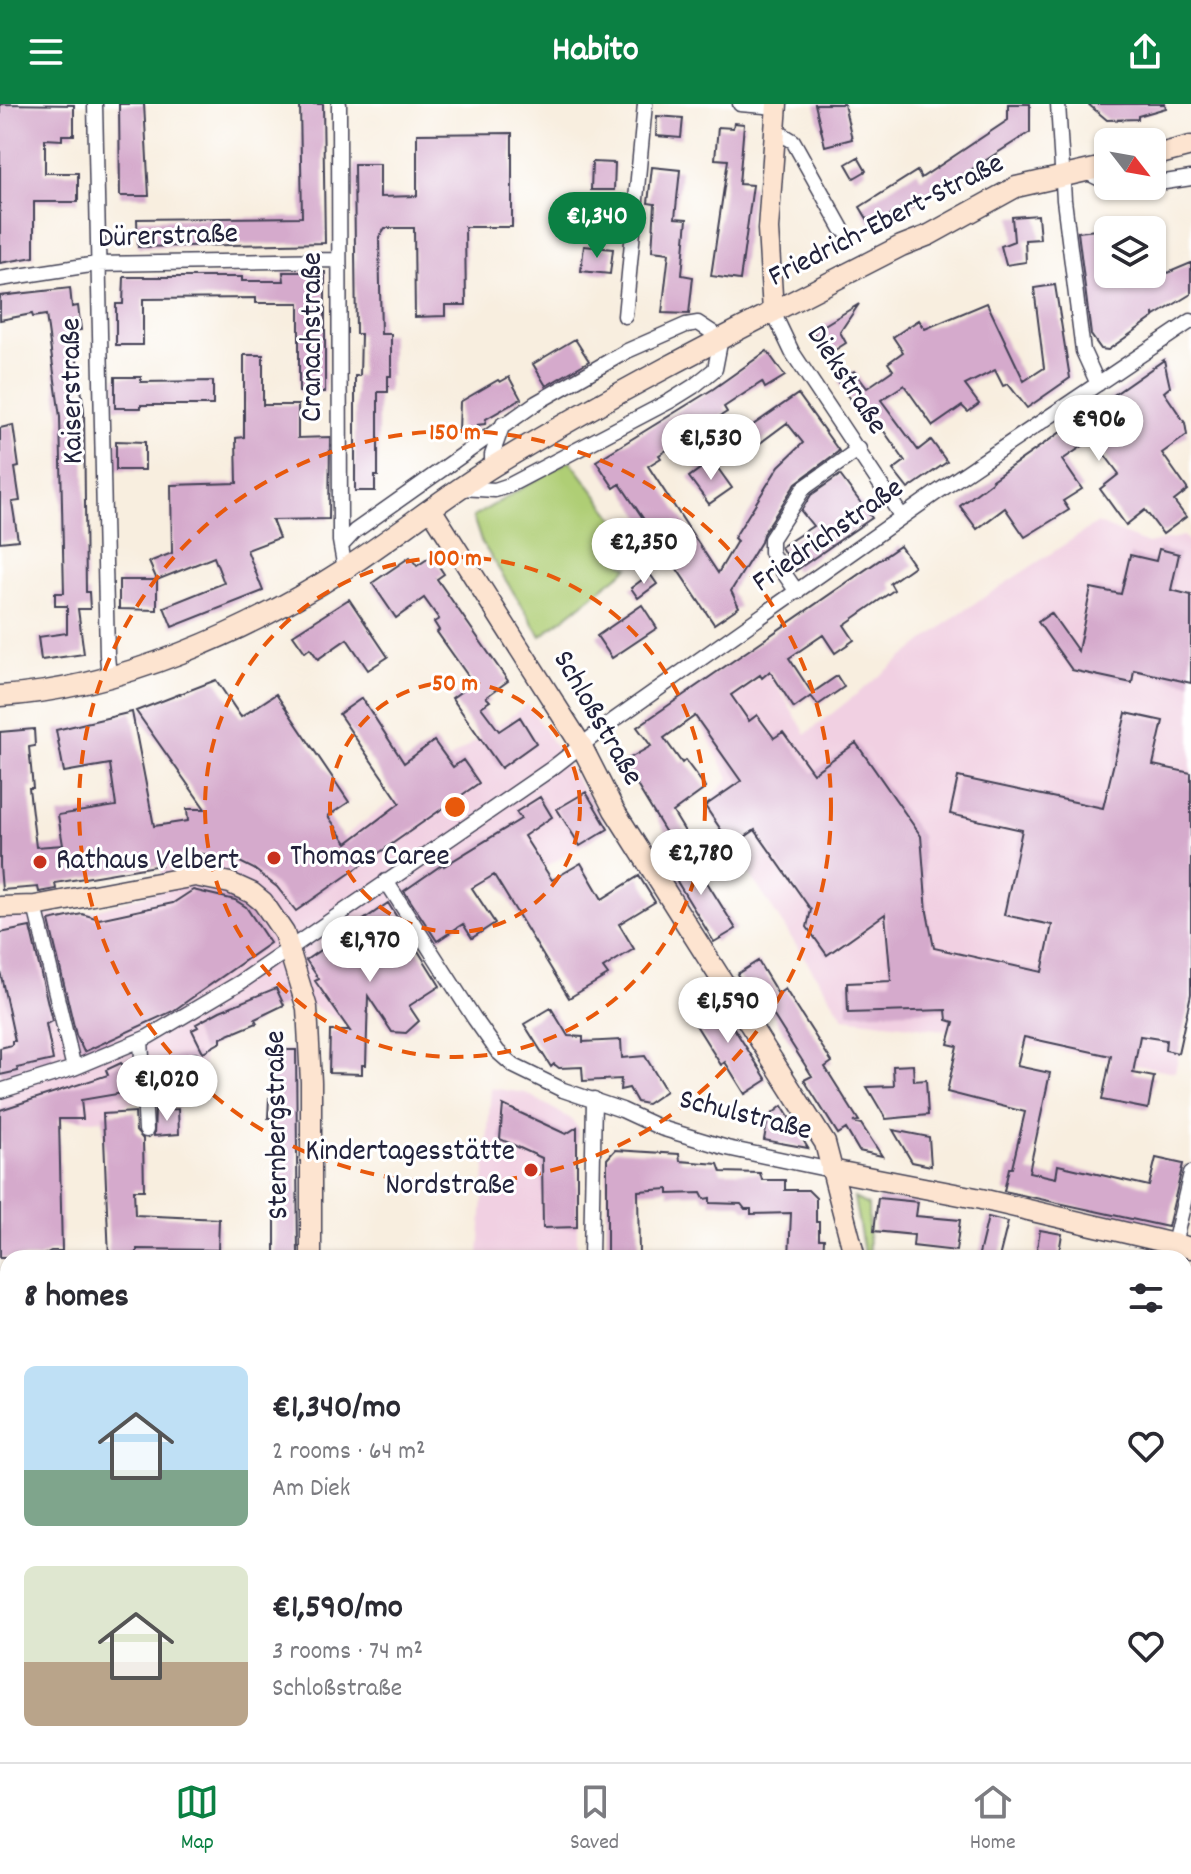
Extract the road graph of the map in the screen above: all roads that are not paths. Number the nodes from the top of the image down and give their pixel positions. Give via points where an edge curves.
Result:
1 (95, 104) edge
2 (339, 104) edge
3 (645, 104) edge
4 (740, 104) edge
5 (1058, 104) edge
6 (777, 106) edge
7 (775, 130) junction
8 (1191, 146) edge
9 (1166, 152) edge
10 (1094, 169) edge
11 (1084, 171) junction
12 (1063, 175) junction
13 (1094, 176) edge
14 (1191, 178) edge
15 (1166, 182) edge
16 (842, 229) dead end
17 (339, 260) junction
18 (97, 264) junction
19 (0, 279) edge
20 (773, 312) junction
21 (625, 316) dead end
22 (1191, 321) edge
23 (721, 338) junction
24 (1098, 384) junction
25 (503, 424) junction
26 (859, 449) junction
27 (492, 467) junction
28 (461, 488) junction
29 (431, 509) junction
30 (902, 517) junction
31 (341, 546) junction
32 (345, 569) junction
33 (797, 592) junction
34 (109, 677) junction
35 (0, 696) edge
36 (581, 745) junction
37 (386, 881) junction
38 (35, 906) junction
39 (0, 907) edge
40 (290, 947) junction
41 (141, 1040) junction
42 (74, 1068) junction
43 (0, 1091) edge
44 (594, 1099) junction
45 (146, 1130) dead end
46 (831, 1170) junction
47 (1191, 1173) edge
48 (1182, 1246) edge
49 (311, 1250) edge
50 (591, 1250) edge
51 (853, 1250) edge

1 - 18 street, Kaiserstraße
2 - 17 street, Cranachstraße
3 - 21 street
4 - 6 street
5 - 12 street
6 - 7 main road
7 - 16 street via 793,141
7 - 20 main road via 768,229
8 - 9 main road
10 - 11 main road, Friedrich-Ebert-Straße
11 - 12 main road, Friedrich-Ebert-Straße
11 - 13 street
12 - 20 main road, Friedrich-Ebert-Straße via 1016,187
12 - 24 street via 1083,351
14 - 15 street
17 - 18 street, Dürerstraße
17 - 31 street, Cranachstraße
18 - 19 street, Dürerstraße
18 - 34 street, Kaiserstraße
20 - 23 main road, Friedrich-Ebert-Straße
20 - 26 street, Diekstraße via 792,352
22 - 24 street, Friedrichstraße
23 - 25 street via 698,323 686,325 627,351
23 - 27 main road, Friedrich-Ebert-Straße
23 - 28 street via 715,369 670,401 510,485 495,490
24 - 30 street, Friedrichstraße
25 - 27 street
25 - 31 street
26 - 30 street, Diekstraße
26 - 33 street via 804,488 771,539 771,552
27 - 28 main road, Friedrich-Ebert-Straße
28 - 29 main road, Friedrich-Ebert-Straße
29 - 32 main road, Friedrich-Ebert-Straße
29 - 36 main road, Schloßstraße
30 - 33 street, Friedrichstraße
31 - 32 street, Cranachstraße
32 - 34 main road, Friedrich-Ebert-Straße via 265,617
33 - 36 street, Friedrichstraße
34 - 35 main road, Friedrich-Ebert-Straße
36 - 37 street, Friedrichstraße
36 - 46 main road, Schloßstraße via 614,810 825,1143
37 - 40 street, Friedrichstraße
37 - 44 street, Schulstraße via 498,1052 532,1077
38 - 39 main road, Sternbergstraße
38 - 40 main road, Sternbergstraße via 180,877 218,879 263,902
38 - 42 street
40 - 41 street, Friedrichstraße
40 - 49 main road, Sternbergstraße via 307,1008
41 - 42 street, Friedrichstraße
41 - 45 street
42 - 43 street, Friedrichstraße
44 - 46 street, Schulstraße via 661,1128 727,1148
44 - 50 street
46 - 48 main road, Schulstraße
46 - 51 main road, Schloßstraße
47 - 48 street

